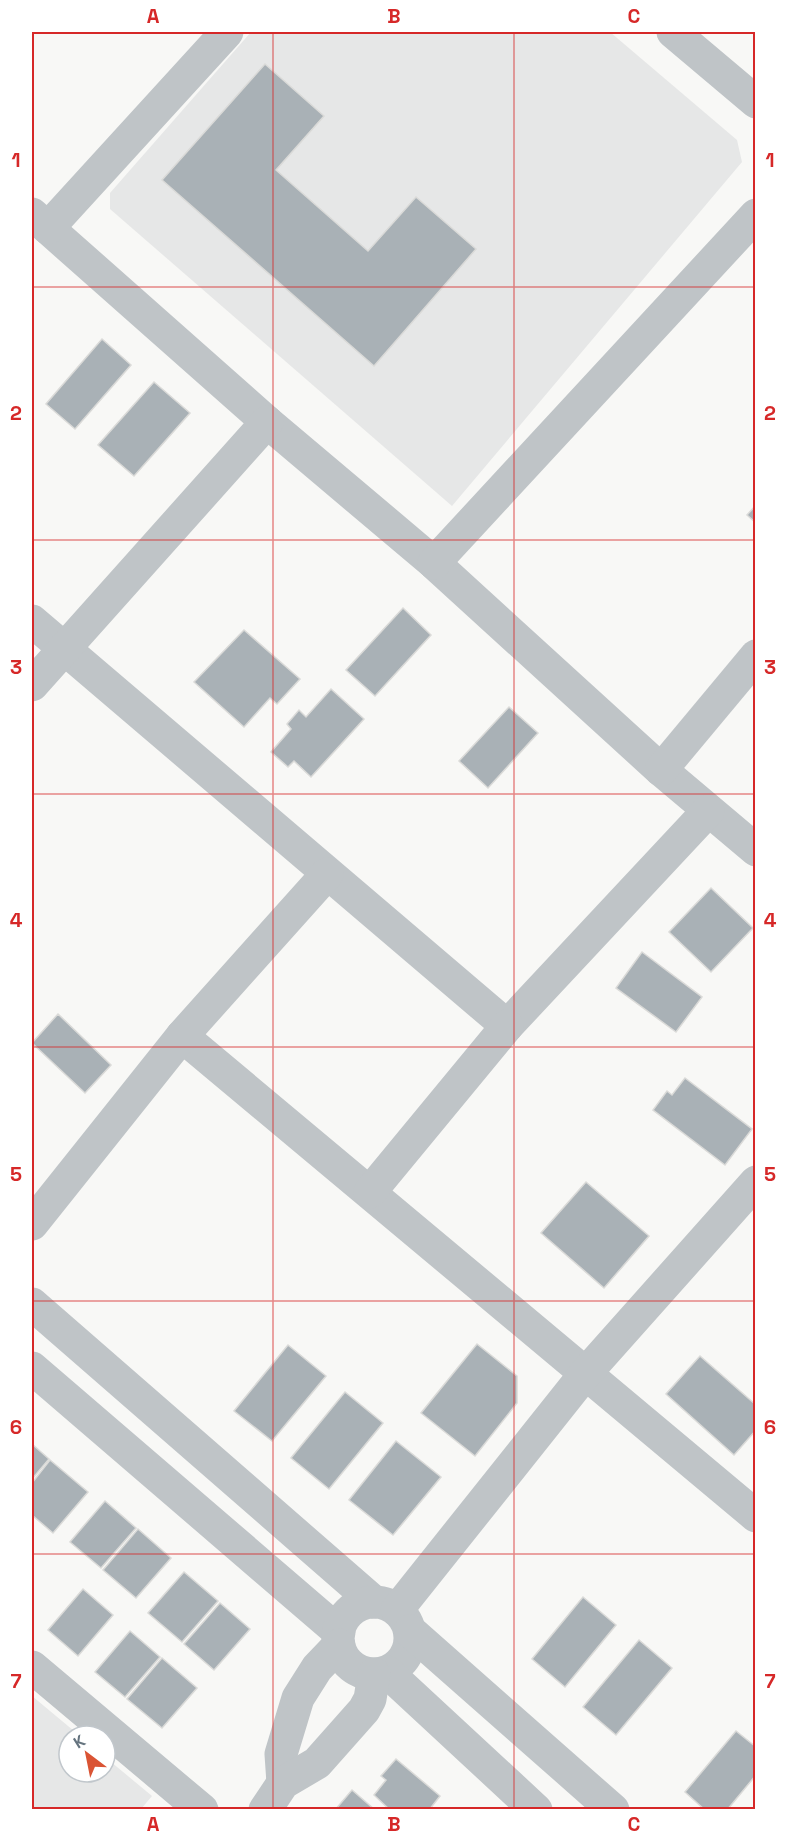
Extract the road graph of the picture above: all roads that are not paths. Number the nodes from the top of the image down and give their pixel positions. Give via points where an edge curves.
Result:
1 (227, 32) edge
2 (673, 32) edge
3 (756, 102) edge
4 (756, 215) edge
5 (40, 221) edge
6 (267, 422) junction
7 (434, 564) junction
8 (32, 621) edge
9 (64, 648) junction
10 (756, 656) edge
11 (32, 685) edge
12 (661, 770) junction
13 (708, 811) junction
14 (756, 850) edge
15 (327, 874) junction
16 (507, 1026) junction
17 (182, 1036) junction
18 (756, 1182) edge
19 (370, 1192) junction
20 (32, 1224) edge
21 (32, 1304) edge
22 (32, 1368) edge
23 (585, 1374) junction
24 (756, 1516) edge
25 (394, 1614) junction
26 (339, 1638) junction
27 (32, 1667) edge
28 (381, 1673) junction
29 (283, 1783) junction
30 (202, 1809) edge
31 (265, 1809) edge
32 (536, 1809) edge
33 (614, 1809) edge

1 - 5 street
2 - 3 street
4 - 7 street
5 - 6 street
6 - 7 street
6 - 9 street
7 - 12 street
8 - 9 street
9 - 11 street
9 - 15 street
10 - 12 street
12 - 13 street
13 - 14 street
13 - 16 street
15 - 16 street
15 - 17 street
16 - 19 street
17 - 19 street
17 - 20 street
18 - 23 street
19 - 23 street
21 - 25 street
22 - 26 street
23 - 24 street
23 - 25 street
25 - 26 street via 362,1604 343,1620
25 - 28 street via 410,1644 398,1665
25 - 33 street
26 - 28 street via 343,1657 351,1666 362,1672
26 - 29 street via 298,1698 281,1754
27 - 30 street
28 - 29 street via 364,1710 317,1763
28 - 32 street
29 - 31 street

